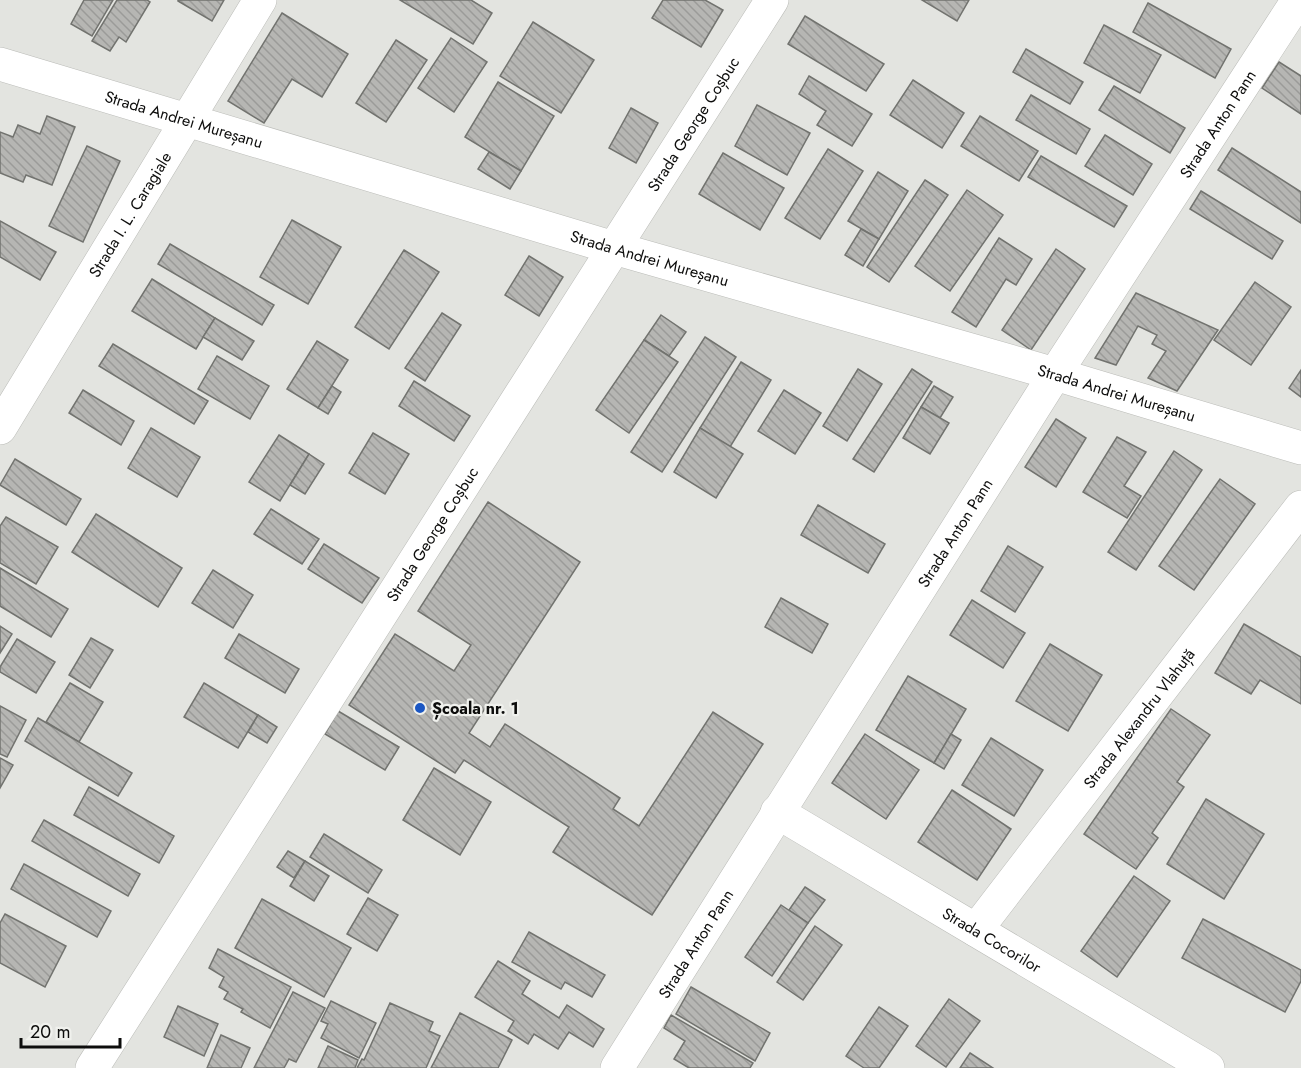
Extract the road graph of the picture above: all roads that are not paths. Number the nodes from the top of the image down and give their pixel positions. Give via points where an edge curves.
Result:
1 (261, 0) edge
2 (772, 0) edge
3 (1298, 0) edge
4 (0, 64) edge
5 (187, 119) junction
6 (614, 248) junction
7 (1055, 374) junction
8 (0, 428) edge
9 (1301, 448) edge
10 (1301, 507) edge
11 (777, 812) junction
12 (976, 930) junction
13 (92, 1068) edge
14 (617, 1068) edge
15 (1208, 1068) edge

1 - 5 street, Strada I. L. Caragiale
2 - 6 street, Strada George Coșbuc
3 - 7 street, Strada Anton Pann
4 - 5 street, Strada Andrei Mureșanu
5 - 6 street, Strada Andrei Mureșanu
5 - 8 street, Strada I. L. Caragiale
6 - 7 street, Strada Andrei Mureșanu
6 - 13 street, Strada George Coșbuc
7 - 9 street, Strada Andrei Mureșanu
7 - 11 street, Strada Anton Pann
10 - 12 street, Strada Alexandru Vlahuță
11 - 12 street, Strada Cocorilor
11 - 14 street, Strada Anton Pann
12 - 15 street, Strada Cocorilor

